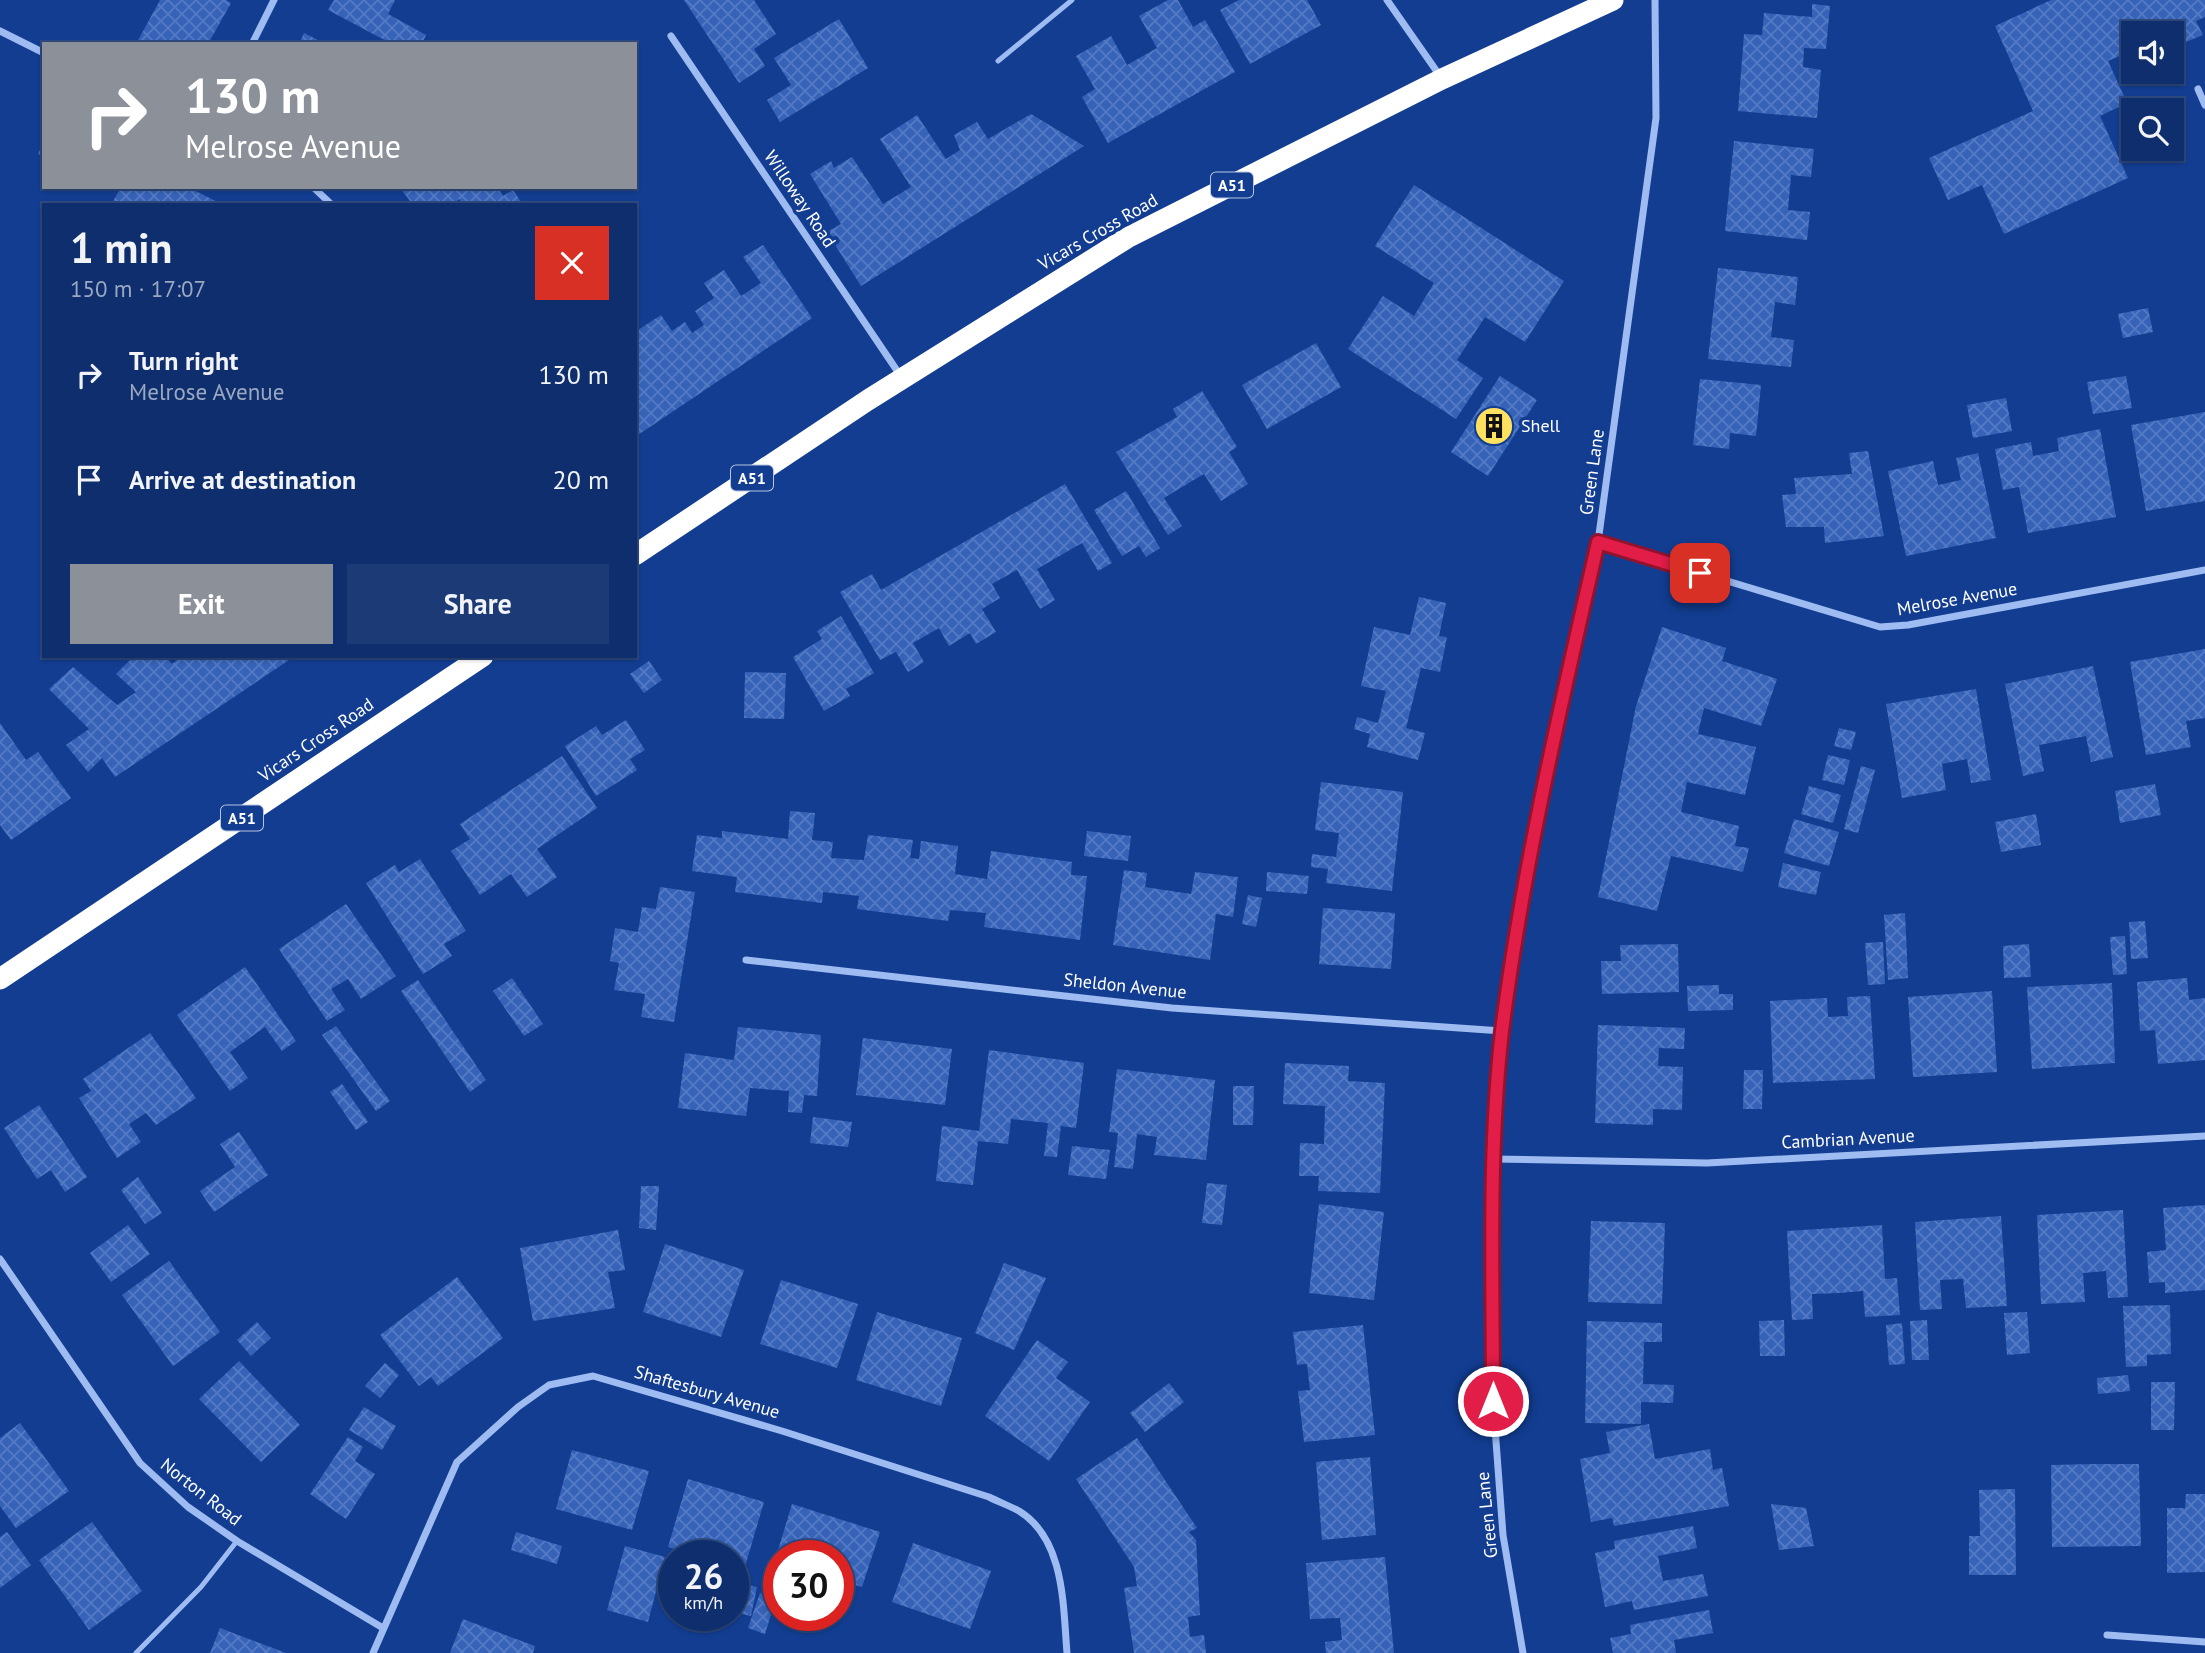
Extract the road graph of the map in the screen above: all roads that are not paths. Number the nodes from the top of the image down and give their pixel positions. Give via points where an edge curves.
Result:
1 (274, 0) edge
2 (1072, 0) edge
3 (1387, 0) edge
4 (1613, 0) edge
5 (1655, 0) edge
6 (0, 31) edge
7 (671, 36) dead end
8 (253, 42) edge
9 (42, 52) edge
10 (998, 61) dead end
11 (1442, 79) junction
12 (2198, 89) dead end
13 (2205, 105) edge
14 (315, 189) edge
15 (330, 203) edge
16 (902, 379) junction
17 (1598, 542) junction
18 (637, 554) edge
19 (2205, 570) edge
20 (481, 658) edge
21 (746, 960) dead end
22 (0, 979) edge
23 (1502, 1031) junction
24 (2205, 1136) edge
25 (1493, 1159) junction
26 (0, 1259) edge
27 (237, 1541) junction
28 (383, 1628) junction
29 (2107, 1635) dead end
30 (2205, 1642) edge
31 (136, 1653) edge
32 (373, 1653) edge
33 (1067, 1653) edge
34 (1523, 1653) edge

1 - 8 street
2 - 10 lane
3 - 11 street
4 - 11 highway, Vicars Cross Road / A51
5 - 17 street, Green Lane via 1656,118
6 - 9 street
7 - 16 street, Willoway Road
11 - 16 highway, Vicars Cross Road / A51 via 1127,237
12 - 13 street
14 - 15 street
16 - 18 highway, Vicars Cross Road / A51
17 - 19 street, Melrose Avenue via 1881,626 1909,625
17 - 23 street, Green Lane via 1542,790
20 - 22 highway, Vicars Cross Road / A51
21 - 23 street, Sheldon Avenue via 1172,1008
23 - 25 street, Green Lane
24 - 25 street, Cambrian Avenue via 1707,1163
25 - 34 street, Green Lane via 1493,1401 1503,1535
26 - 27 street, Norton Road via 140,1463 188,1507
27 - 28 street, Norton Road
27 - 31 lane via 201,1587
28 - 32 street, Shaftesbury Avenue
28 - 33 street, Shaftesbury Avenue via 457,1462 549,1385 593,1376 950,1484 1021,1513 1049,1543 1061,1589
29 - 30 street

